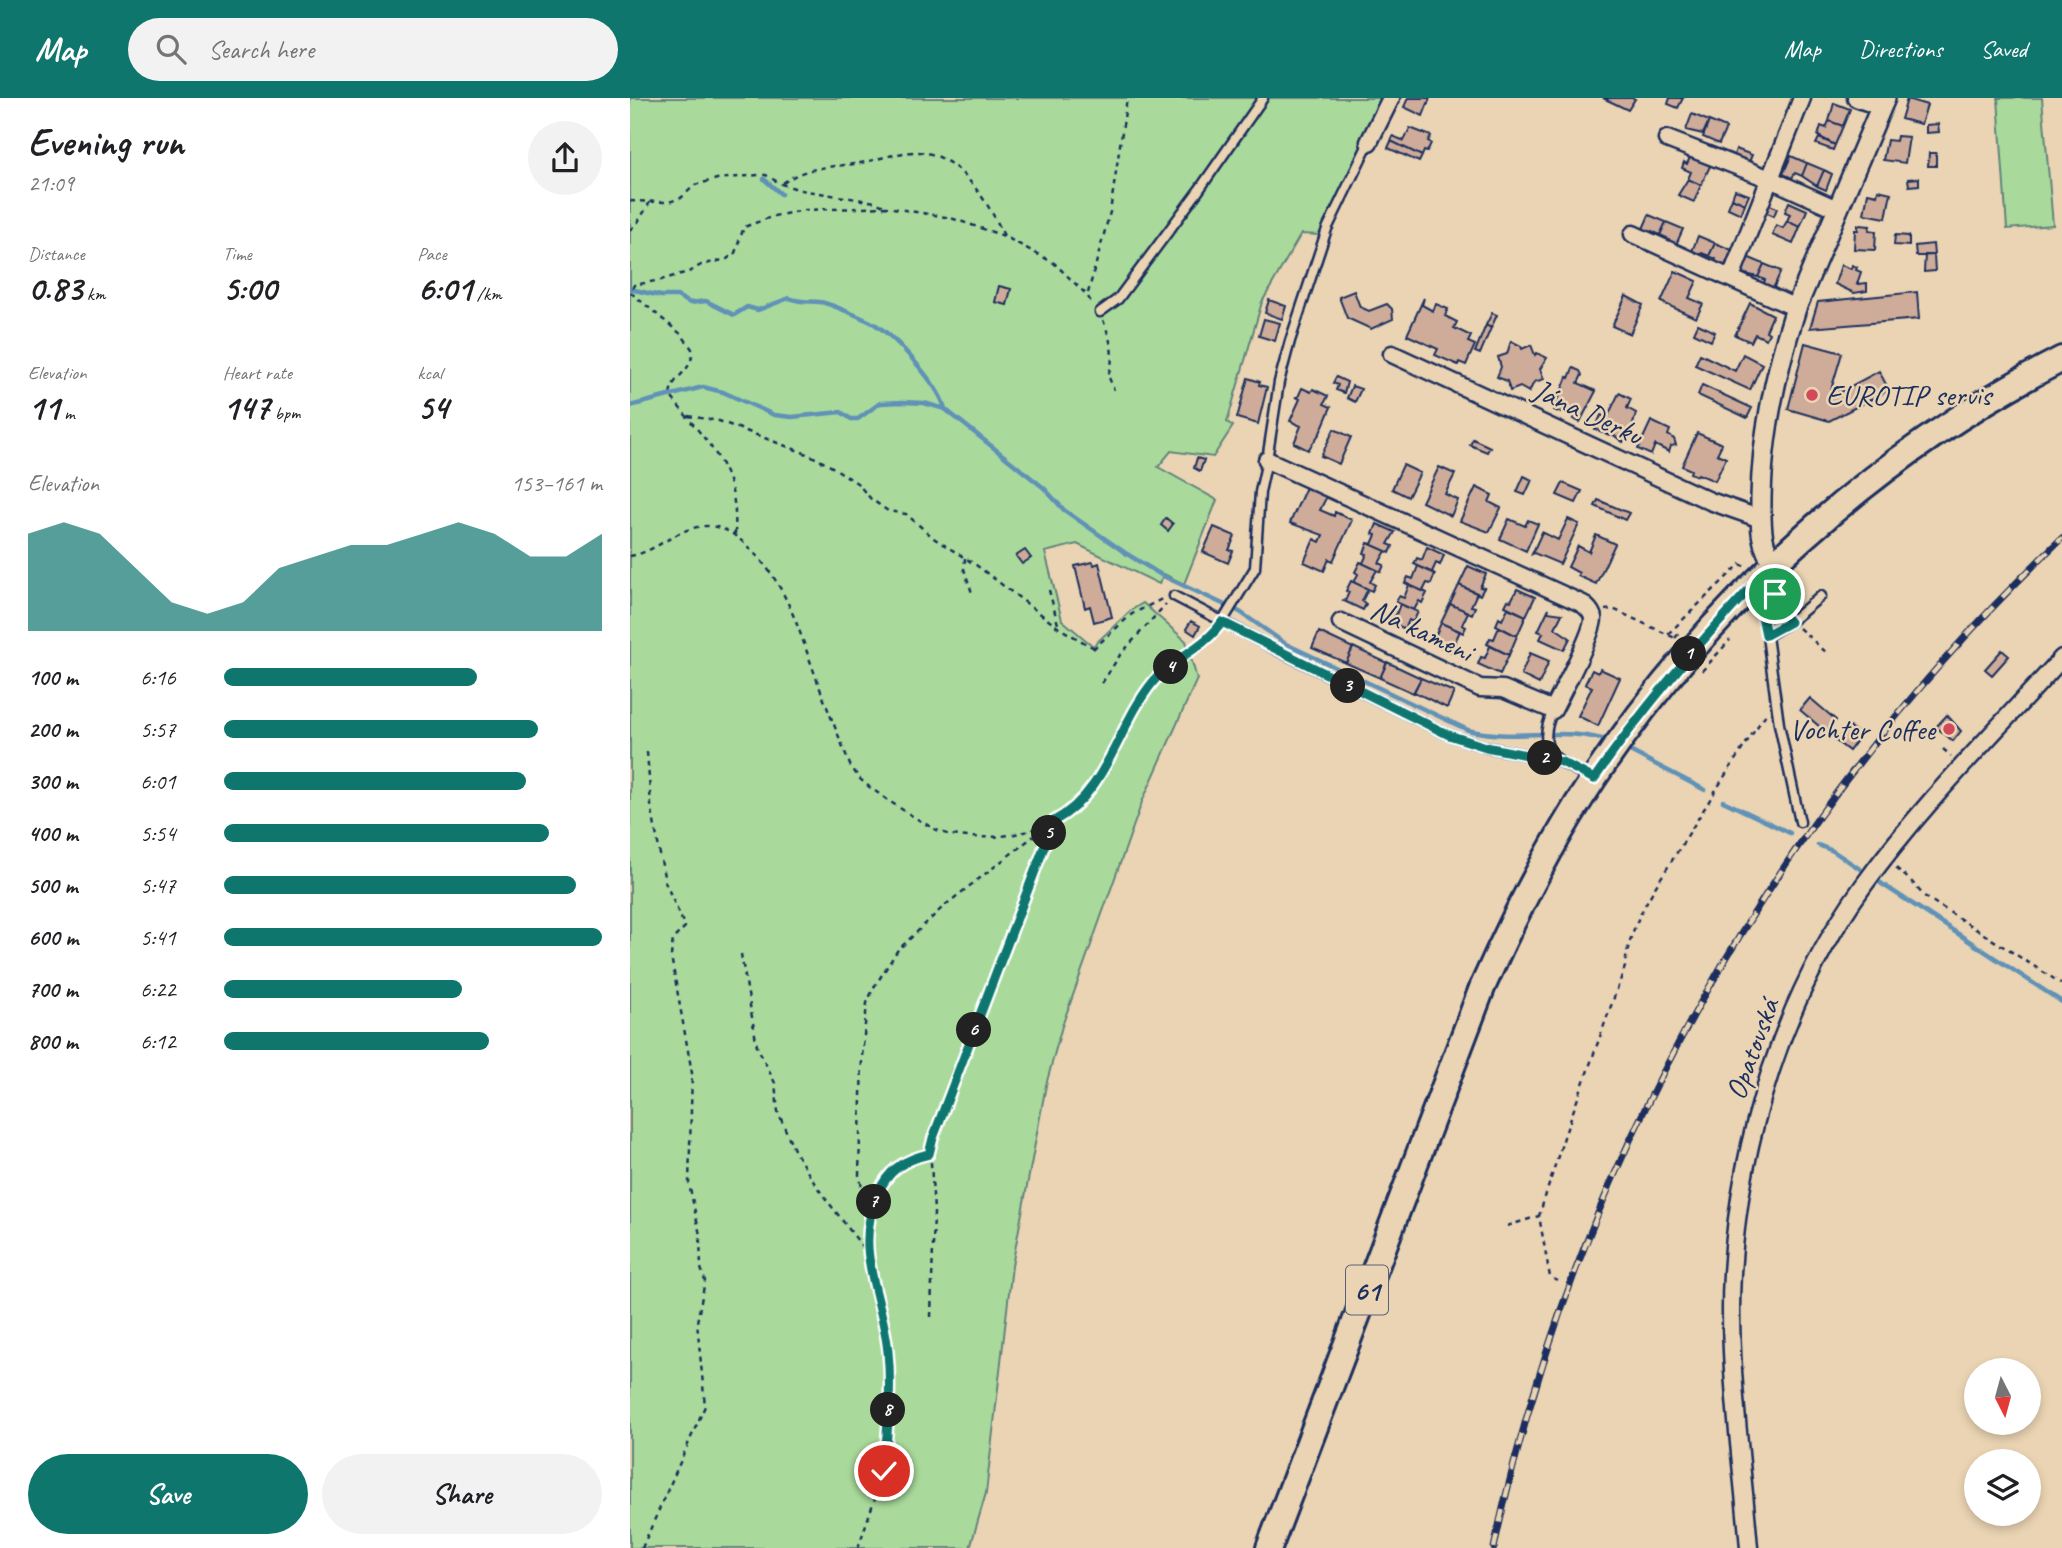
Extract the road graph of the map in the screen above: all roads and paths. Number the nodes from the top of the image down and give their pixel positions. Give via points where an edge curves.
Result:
1 (1127, 98) edge
2 (1263, 98) edge
3 (1391, 98) edge
4 (1802, 98) edge
5 (1856, 98) edge
6 (1883, 103) edge
7 (1667, 139) dead end
8 (1368, 142) joint
9 (1770, 179) junction
10 (781, 184) junction
11 (630, 201) edge
12 (650, 202) junction
13 (887, 207) junction
14 (1837, 209) junction
15 (630, 230) edge
16 (1633, 234) dead end
17 (1004, 236) junction
18 (1731, 277) junction
19 (630, 292) edge
20 (1796, 308) junction
21 (1100, 312) joint
22 (1392, 354) dead end
23 (2062, 359) edge
24 (1114, 390) dead end
25 (688, 416) junction
26 (1268, 460) junction
27 (1761, 519) junction
28 (735, 534) junction
29 (630, 556) edge
30 (965, 558) junction
31 (1775, 564) junction
32 (1760, 580) junction
33 (1049, 590) dead end
34 (972, 593) dead end
35 (1174, 596) joint
36 (1821, 596) dead end
37 (1164, 607) dead end
38 (1591, 612) junction
39 (1222, 622) junction
40 (1341, 622) dead end
41 (1790, 622) junction
42 (1059, 628) junction
43 (1668, 634) junction
44 (1733, 634) dead end
45 (1766, 635) junction
46 (1675, 638) dead end
47 (1827, 653) dead end
48 (2062, 658) edge
49 (1702, 671) dead end
50 (1102, 682) dead end
51 (1775, 702) junction
52 (1550, 717) junction
53 (1942, 749) dead end
54 (647, 752) dead end
55 (1956, 760) dead end
56 (1562, 762) junction
57 (1594, 779) junction
58 (1054, 821) junction
59 (1800, 822) dead end
60 (1884, 858) junction
61 (741, 954) dead end
62 (2062, 984) edge
63 (929, 1154) junction
64 (869, 1214) junction
65 (1539, 1216) junction
66 (1507, 1226) dead end
67 (867, 1253) junction
68 (1558, 1281) dead end
69 (930, 1317) dead end
70 (642, 1548) edge
71 (859, 1548) edge
72 (1269, 1548) edge
73 (1749, 1548) edge

1 - 17 path via 1110,212 1087,295 1054,263
2 - 21 lane via 1118,299
3 - 8 street
4 - 9 street
5 - 6 street
6 - 14 street
7 - 9 street
8 - 26 lane via 1327,229 1290,341
9 - 14 street
9 - 18 street
10 - 12 path via 758,175 717,179 695,185 681,198
10 - 13 path
10 - 17 path via 815,168 924,153 943,160 971,182
11 - 12 path
12 - 15 path
13 - 17 path via 951,218
13 - 19 path via 805,210 774,216 744,228 735,253 727,259 634,285
14 - 20 street
16 - 18 street
18 - 20 street
19 - 25 path via 682,335 692,349 690,367 670,395
20 - 27 street via 1763,446
21 - 24 path via 1111,347 1108,375
22 - 27 street, Jána Derku via 1710,501
23 - 31 main road, 61 via 1908,453
25 - 28 path via 720,457 732,486
25 - 30 path via 719,421 810,455 857,483 888,511 906,514
26 - 38 street via 1507,575 1583,604
26 - 39 lane via 1258,508 1255,568
27 - 31 street via 1767,555
28 - 29 path via 696,527 648,552
28 - 58 path via 763,561 789,604 850,765 864,782 940,832 956,836 987,837
30 - 34 path
30 - 42 path
31 - 32 main road, 61
32 - 41 path
32 - 43 path via 1740,564
32 - 45 lane
32 - 57 main road, 61 via 1688,656
33 - 42 path
35 - 39 lane
35 - 42 path via 1132,614 1093,648
36 - 41 lane
37 - 50 path
38 - 43 path via 1613,609
38 - 52 street via 1592,626
39 - 56 lane via 1449,735
39 - 58 path via 1156,678 1127,721 1104,770 1079,803
40 - 52 street, Na kameni via 1480,688 1503,689
41 - 45 lane
41 - 47 path
43 - 46 path
44 - 49 path
45 - 51 lane
48 - 60 street, Opatovská
51 - 59 lane
51 - 65 path via 1647,900 1627,947 1625,967
52 - 56 lane via 1545,741
53 - 55 path
54 - 70 path via 665,882 685,927 673,939 671,956 692,1073 689,1184 705,1281 697,1322 705,1406
56 - 57 lane
57 - 72 main road, 61 via 1507,930 1482,988
58 - 63 path
58 - 64 path via 944,906 897,951 873,989 867,1003 859,1115 859,1175
60 - 62 path via 1924,896
60 - 73 street, Opatovská via 1816,965 1780,1044 1748,1147 1736,1224 1732,1324
61 - 67 path via 757,1046 775,1083 778,1112 817,1188
63 - 64 path via 898,1165 883,1181
63 - 69 path via 934,1211
64 - 67 path
65 - 66 path
65 - 68 path via 1550,1276
67 - 71 path via 888,1352 888,1413 884,1471

